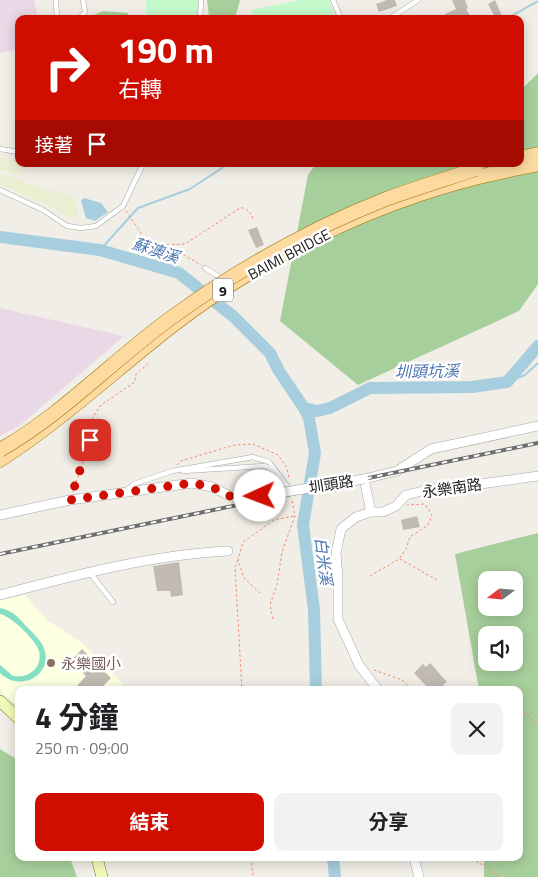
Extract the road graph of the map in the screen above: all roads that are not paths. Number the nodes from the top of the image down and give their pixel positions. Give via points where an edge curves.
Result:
1 (56, 0) edge
2 (83, 0) edge
3 (201, 0) edge
4 (333, 0) edge
5 (418, 0) edge
6 (57, 15) edge
7 (82, 15) edge
8 (200, 15) edge
9 (339, 15) edge
10 (395, 15) edge
11 (0, 149) edge
12 (15, 151) edge
13 (538, 154) edge
14 (524, 157) edge
15 (538, 164) edge
16 (524, 166) edge
17 (142, 167) edge
18 (490, 167) edge
19 (518, 167) edge
20 (477, 173) junction
21 (0, 190) edge
22 (205, 268) road end
23 (227, 284) junction
24 (538, 426) edge
25 (0, 450) edge
26 (0, 460) edge
27 (172, 471) junction
28 (278, 473) junction
29 (538, 476) edge
30 (364, 479) junction
31 (290, 490) dead end
32 (125, 492) junction
33 (371, 512) junction
34 (0, 515) edge
35 (228, 552) dead end
36 (90, 573) junction
37 (0, 595) edge
38 (113, 602) dead end
39 (375, 686) edge
40 (0, 701) edge
41 (15, 715) edge
42 (98, 861) edge
43 (415, 861) edge
44 (102, 877) edge
45 (420, 877) edge

1 - 6 lane
2 - 7 lane
3 - 8 lane
4 - 9 lane
5 - 10 lane
11 - 12 lane
13 - 14 main road
15 - 16 main road, 9
17 - 21 lane via 123,206 96,226 67,226 44,210
18 - 20 main road, 9
19 - 20 main road, 9
20 - 23 main road, BAIMI BRIDGE / 9, bridge via 386,199 268,255
22 - 23 lane
23 - 25 main road, BAIMI BRIDGE / 9, bridge via 170,319 54,414
23 - 26 main road, BAIMI BRIDGE / 9 via 58,420
24 - 30 street, 圳頭路 via 431,450 397,471
27 - 28 lane via 265,466
27 - 28 lane via 254,457 269,462
27 - 32 lane via 134,484
28 - 31 lane
29 - 33 street, 永樂南路 via 435,488 406,495 396,506 383,512
30 - 32 street, 圳頭路, bridge via 243,499 192,483
30 - 33 street
32 - 34 street, 圳頭路
33 - 39 street, 永樂南路 via 356,517 341,528 336,552 338,619 359,665
35 - 36 street via 148,559
36 - 37 street
36 - 38 lane
40 - 41 street
42 - 44 street
43 - 45 street

